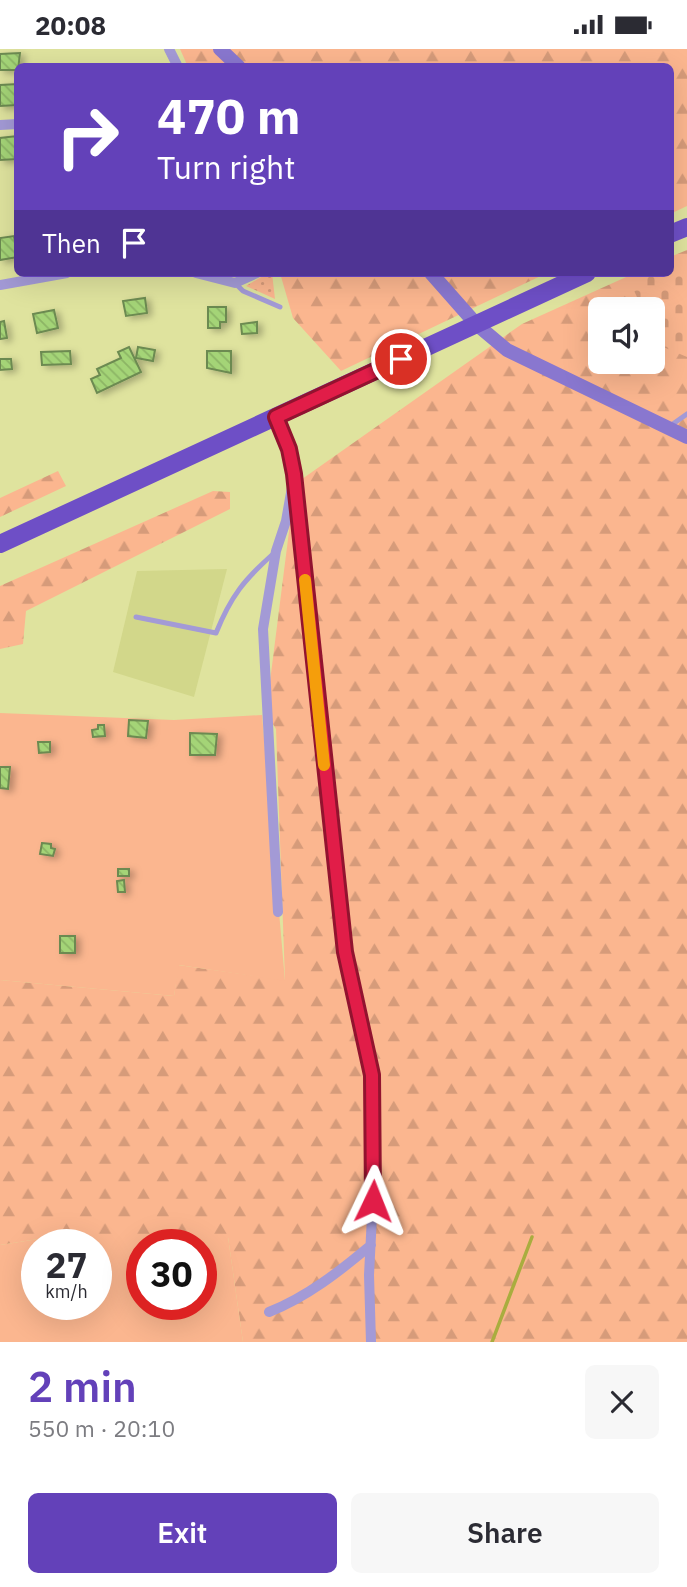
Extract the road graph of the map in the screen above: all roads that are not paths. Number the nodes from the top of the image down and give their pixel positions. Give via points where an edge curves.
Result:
1 (220, 49) edge
2 (235, 63) edge
3 (45, 277) edge
4 (211, 277) edge
5 (247, 277) edge
6 (435, 277) edge
7 (578, 277) edge
8 (234, 283) junction
9 (0, 285) edge
10 (280, 307) dead end
11 (476, 324) junction
12 (687, 414) edge
13 (276, 417) junction
14 (668, 428) junction
15 (687, 437) edge
16 (294, 474) junction
17 (0, 544) edge
18 (276, 551) junction
19 (136, 617) dead end
20 (278, 912) dead end
21 (371, 1245) junction
22 (270, 1312) dead end
23 (371, 1342) edge

1 - 2 main road
3 - 9 street
4 - 8 street
5 - 8 street
6 - 11 main road
7 - 11 highway
8 - 10 lane
11 - 13 highway
11 - 14 main road via 531,364
12 - 14 lane
13 - 16 street
13 - 17 highway
14 - 15 main road
16 - 18 street
16 - 21 street via 345,952 372,1075
18 - 19 lane via 241,583 216,633
18 - 20 street via 263,629
21 - 22 street via 338,1273
21 - 23 street

